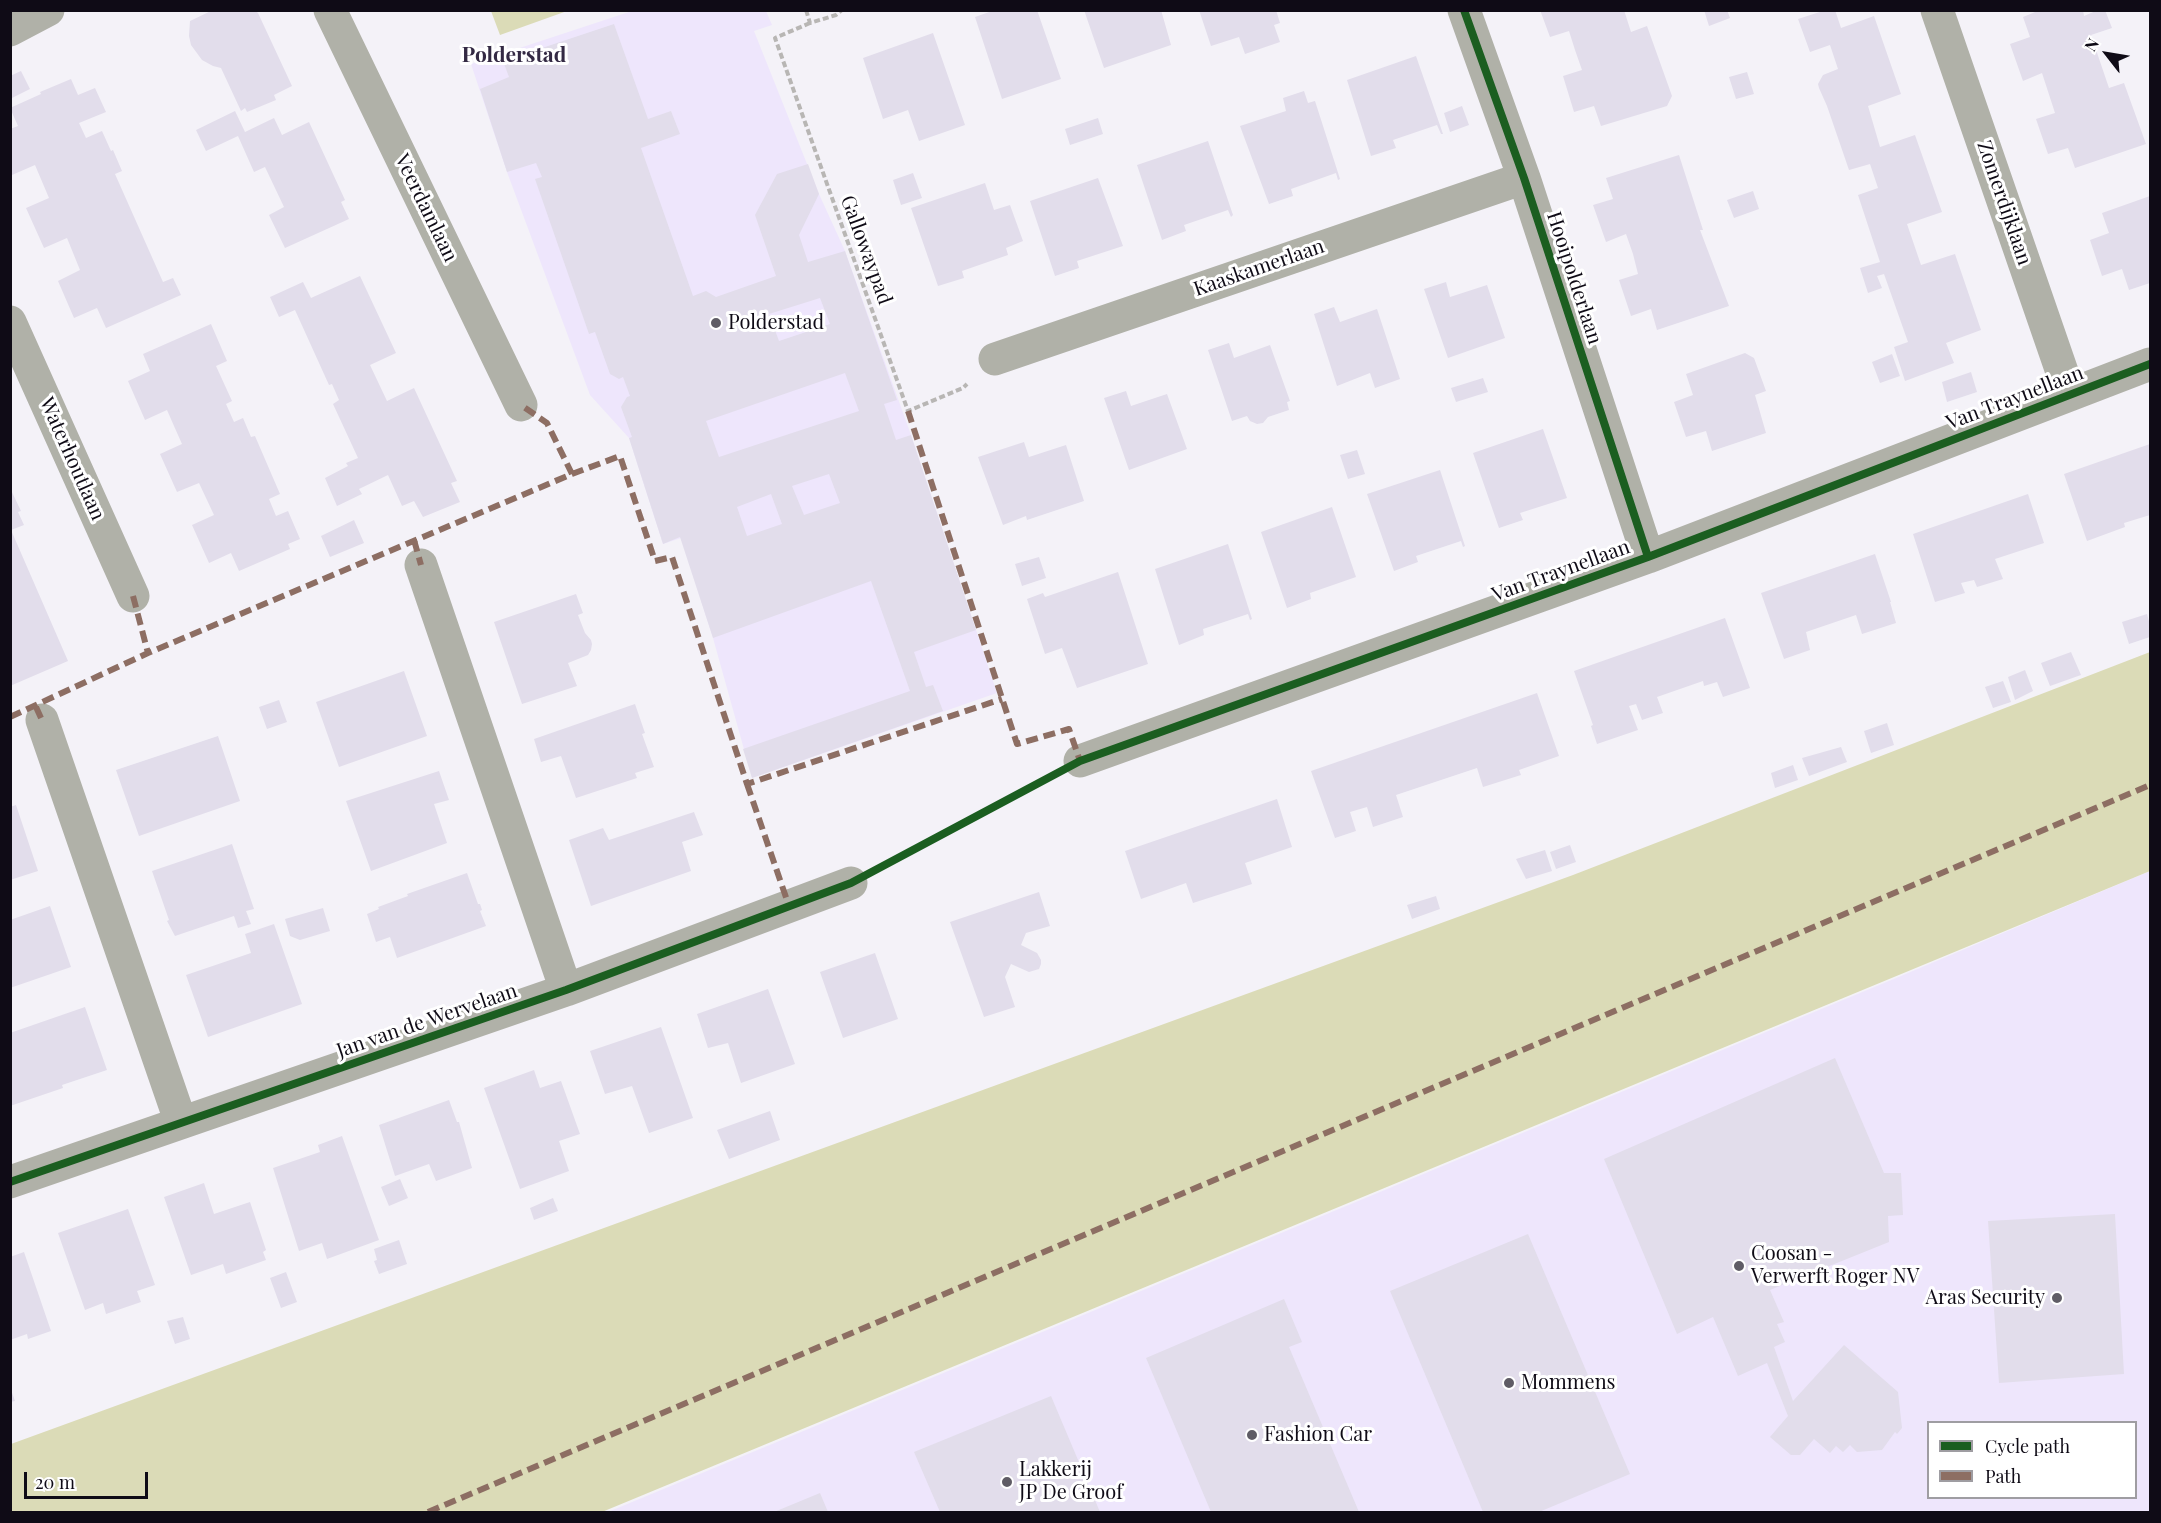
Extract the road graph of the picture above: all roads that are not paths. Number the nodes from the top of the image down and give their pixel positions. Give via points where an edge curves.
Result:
1 (48, 10) edge
2 (330, 10) edge
3 (1464, 10) edge
4 (1937, 10) edge
5 (10, 30) edge
6 (1524, 178) junction
7 (10, 322) edge
8 (995, 359) road end
9 (2151, 364) edge
10 (2070, 395) junction
11 (521, 405) dead end
12 (1648, 557) junction
13 (421, 565) dead end
14 (133, 596) dead end
15 (42, 720) dead end
16 (1080, 761) dead end
17 (851, 883) dead end
18 (566, 990) junction
19 (182, 1123) junction
20 (10, 1182) edge

1 - 5 street
2 - 11 street, Veerdamlaan
3 - 6 street, Hooipolderlaan
4 - 10 street, Zomerdijklaan
6 - 8 street, Kaaskamerlaan
6 - 12 street, Hooipolderlaan
7 - 14 street, Waterhoutlaan
9 - 10 street, Van Traynellaan
10 - 12 street, Van Traynellaan
12 - 16 street, Van Traynellaan
13 - 18 street
15 - 19 street
17 - 18 street, Jan van de Wervelaan
18 - 19 street, Jan van de Wervelaan
19 - 20 street, Jan van de Wervelaan

